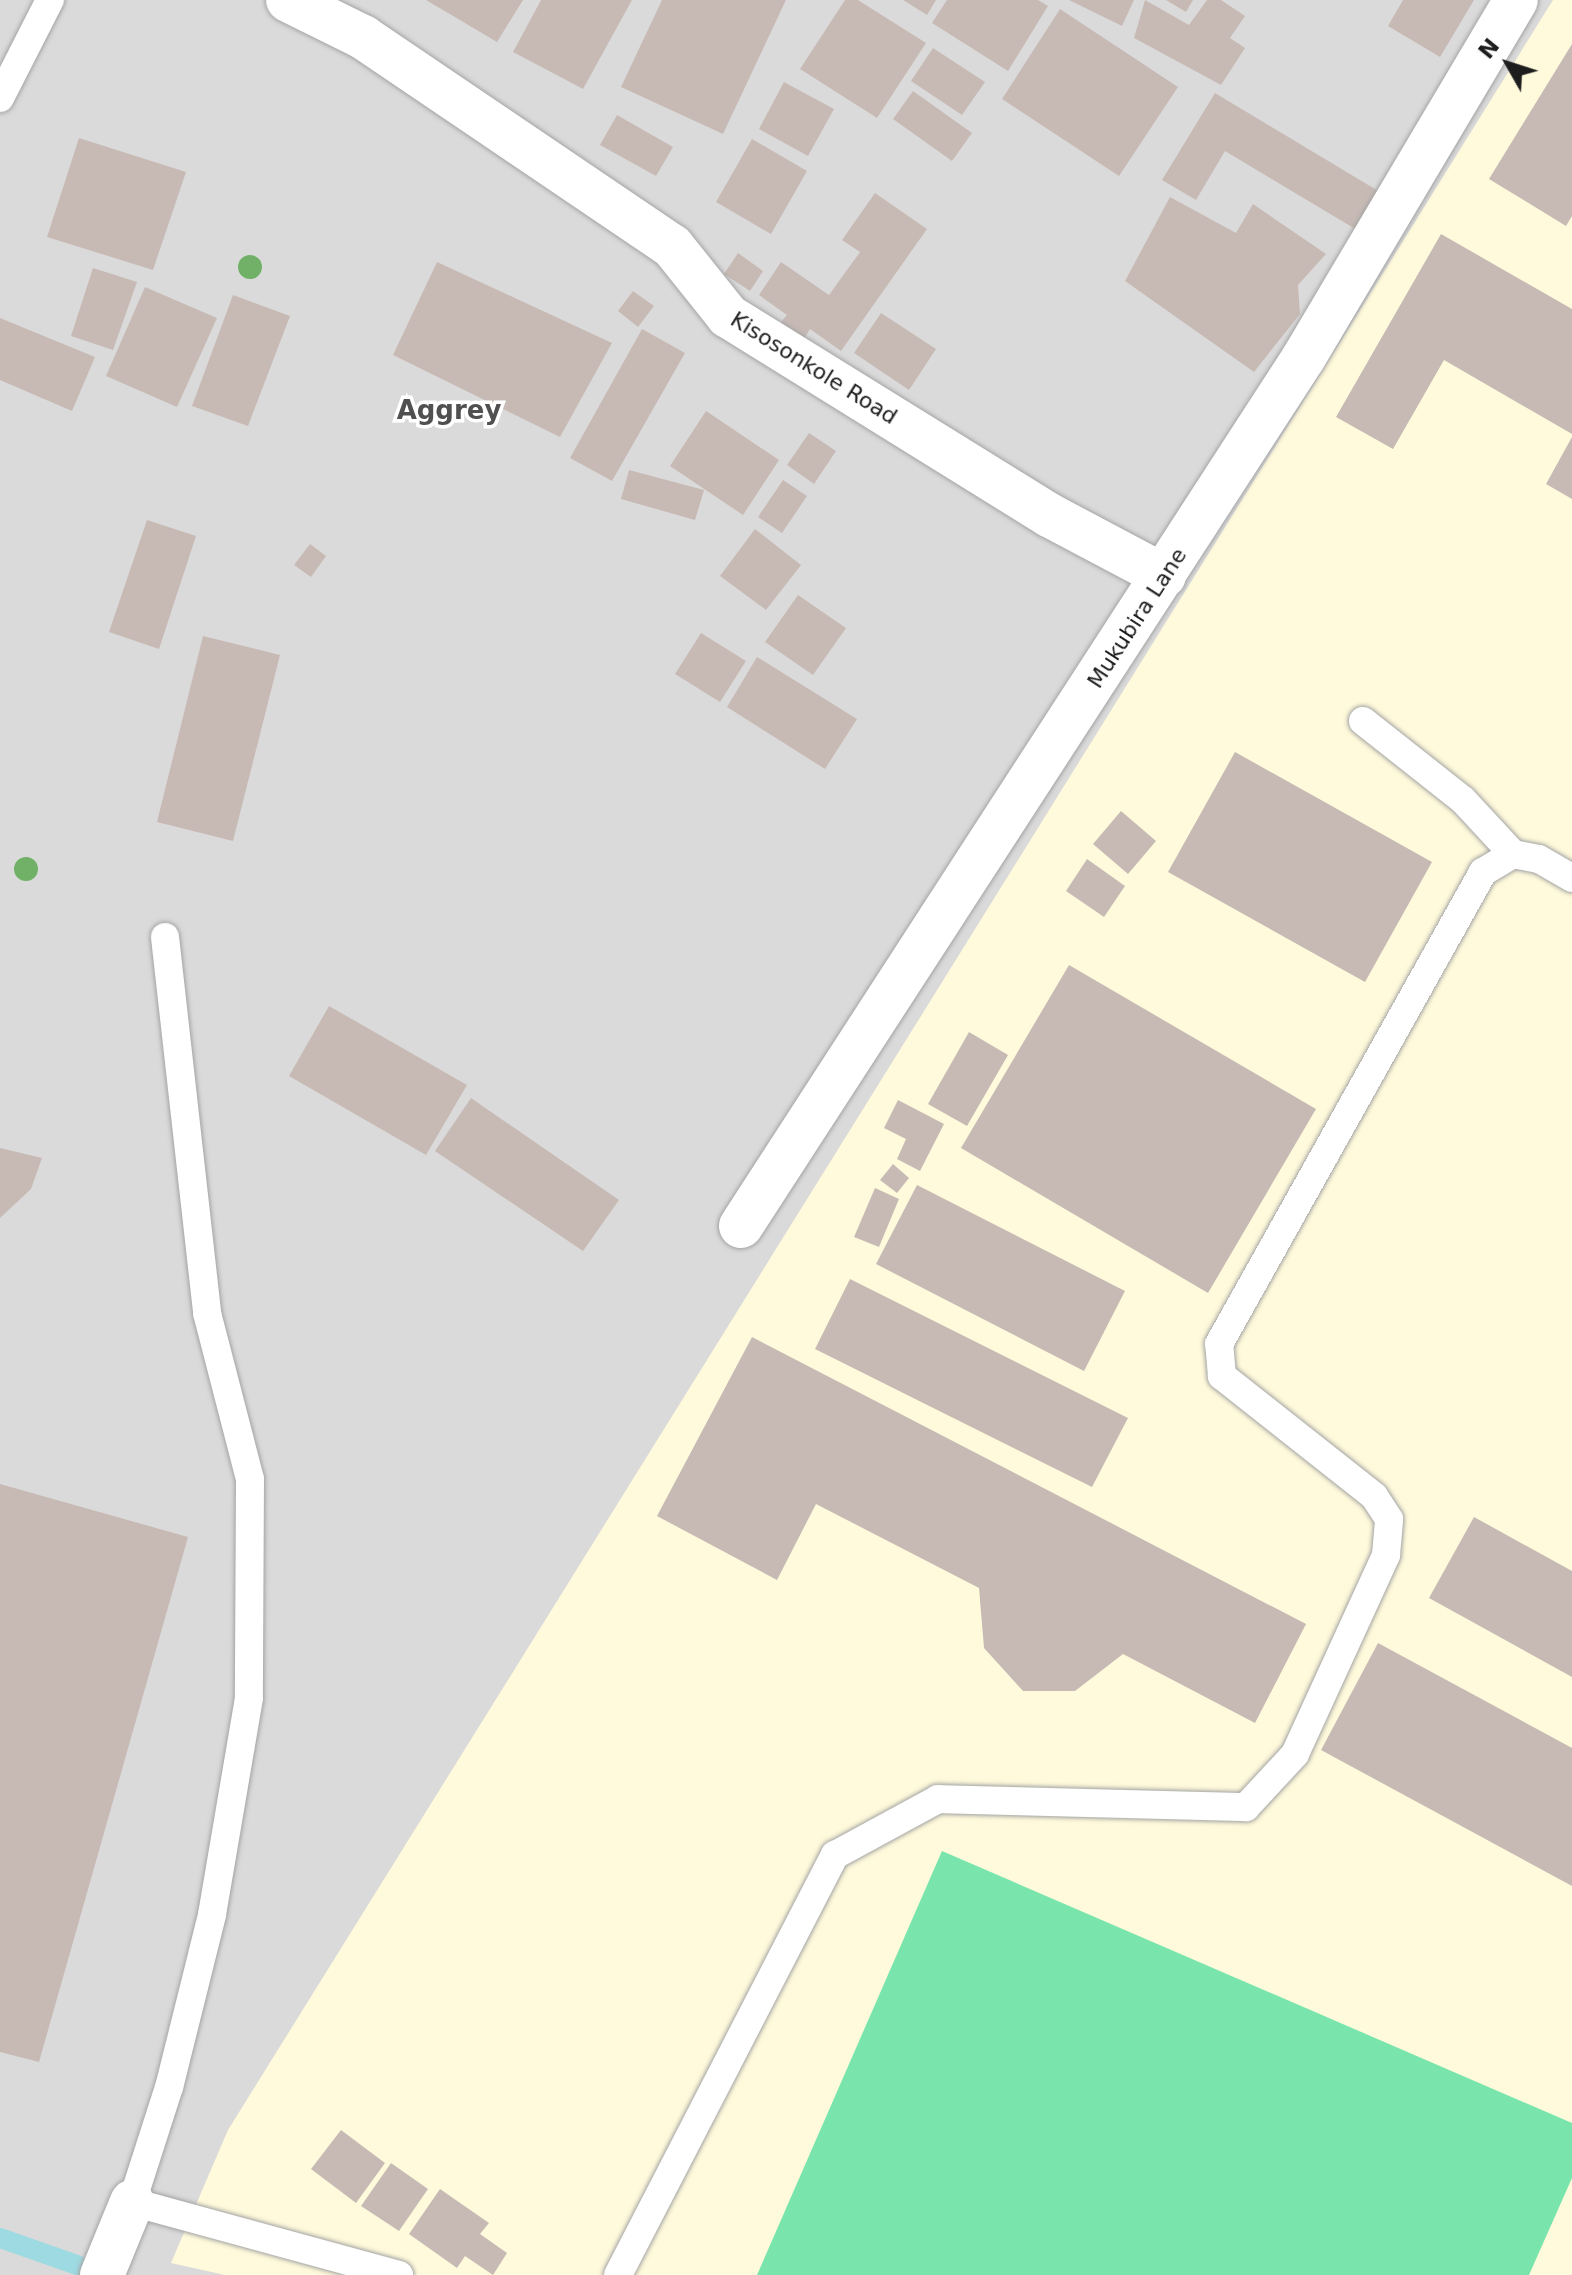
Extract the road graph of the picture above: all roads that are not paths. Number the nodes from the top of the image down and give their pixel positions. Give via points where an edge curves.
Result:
1 (50, 0) edge
2 (288, 0) edge
3 (1516, 0) edge
4 (0, 98) edge
5 (1164, 576) junction
6 (1363, 721) dead end
7 (1513, 854) junction
8 (1572, 878) edge
9 (165, 937) dead end
10 (741, 1226) dead end
11 (132, 2202) junction
12 (102, 2275) edge
13 (399, 2275) edge
14 (618, 2275) edge

1 - 4 lane
2 - 5 street, Kisosonkole Road via 363,37 672,246 728,316 1049,515
3 - 5 street, Mukubira Lane via 1405,193
5 - 10 street, Mukubira Lane
6 - 7 lane via 1463,800
7 - 8 lane via 1539,859
7 - 14 lane via 1483,872 1219,1344 1222,1376 1374,1496 1389,1519 1386,1555 1295,1754 1246,1807 938,1799 835,1855
9 - 11 lane via 207,1313 250,1479 249,1698 212,1915 169,2087
11 - 12 street
11 - 13 lane

